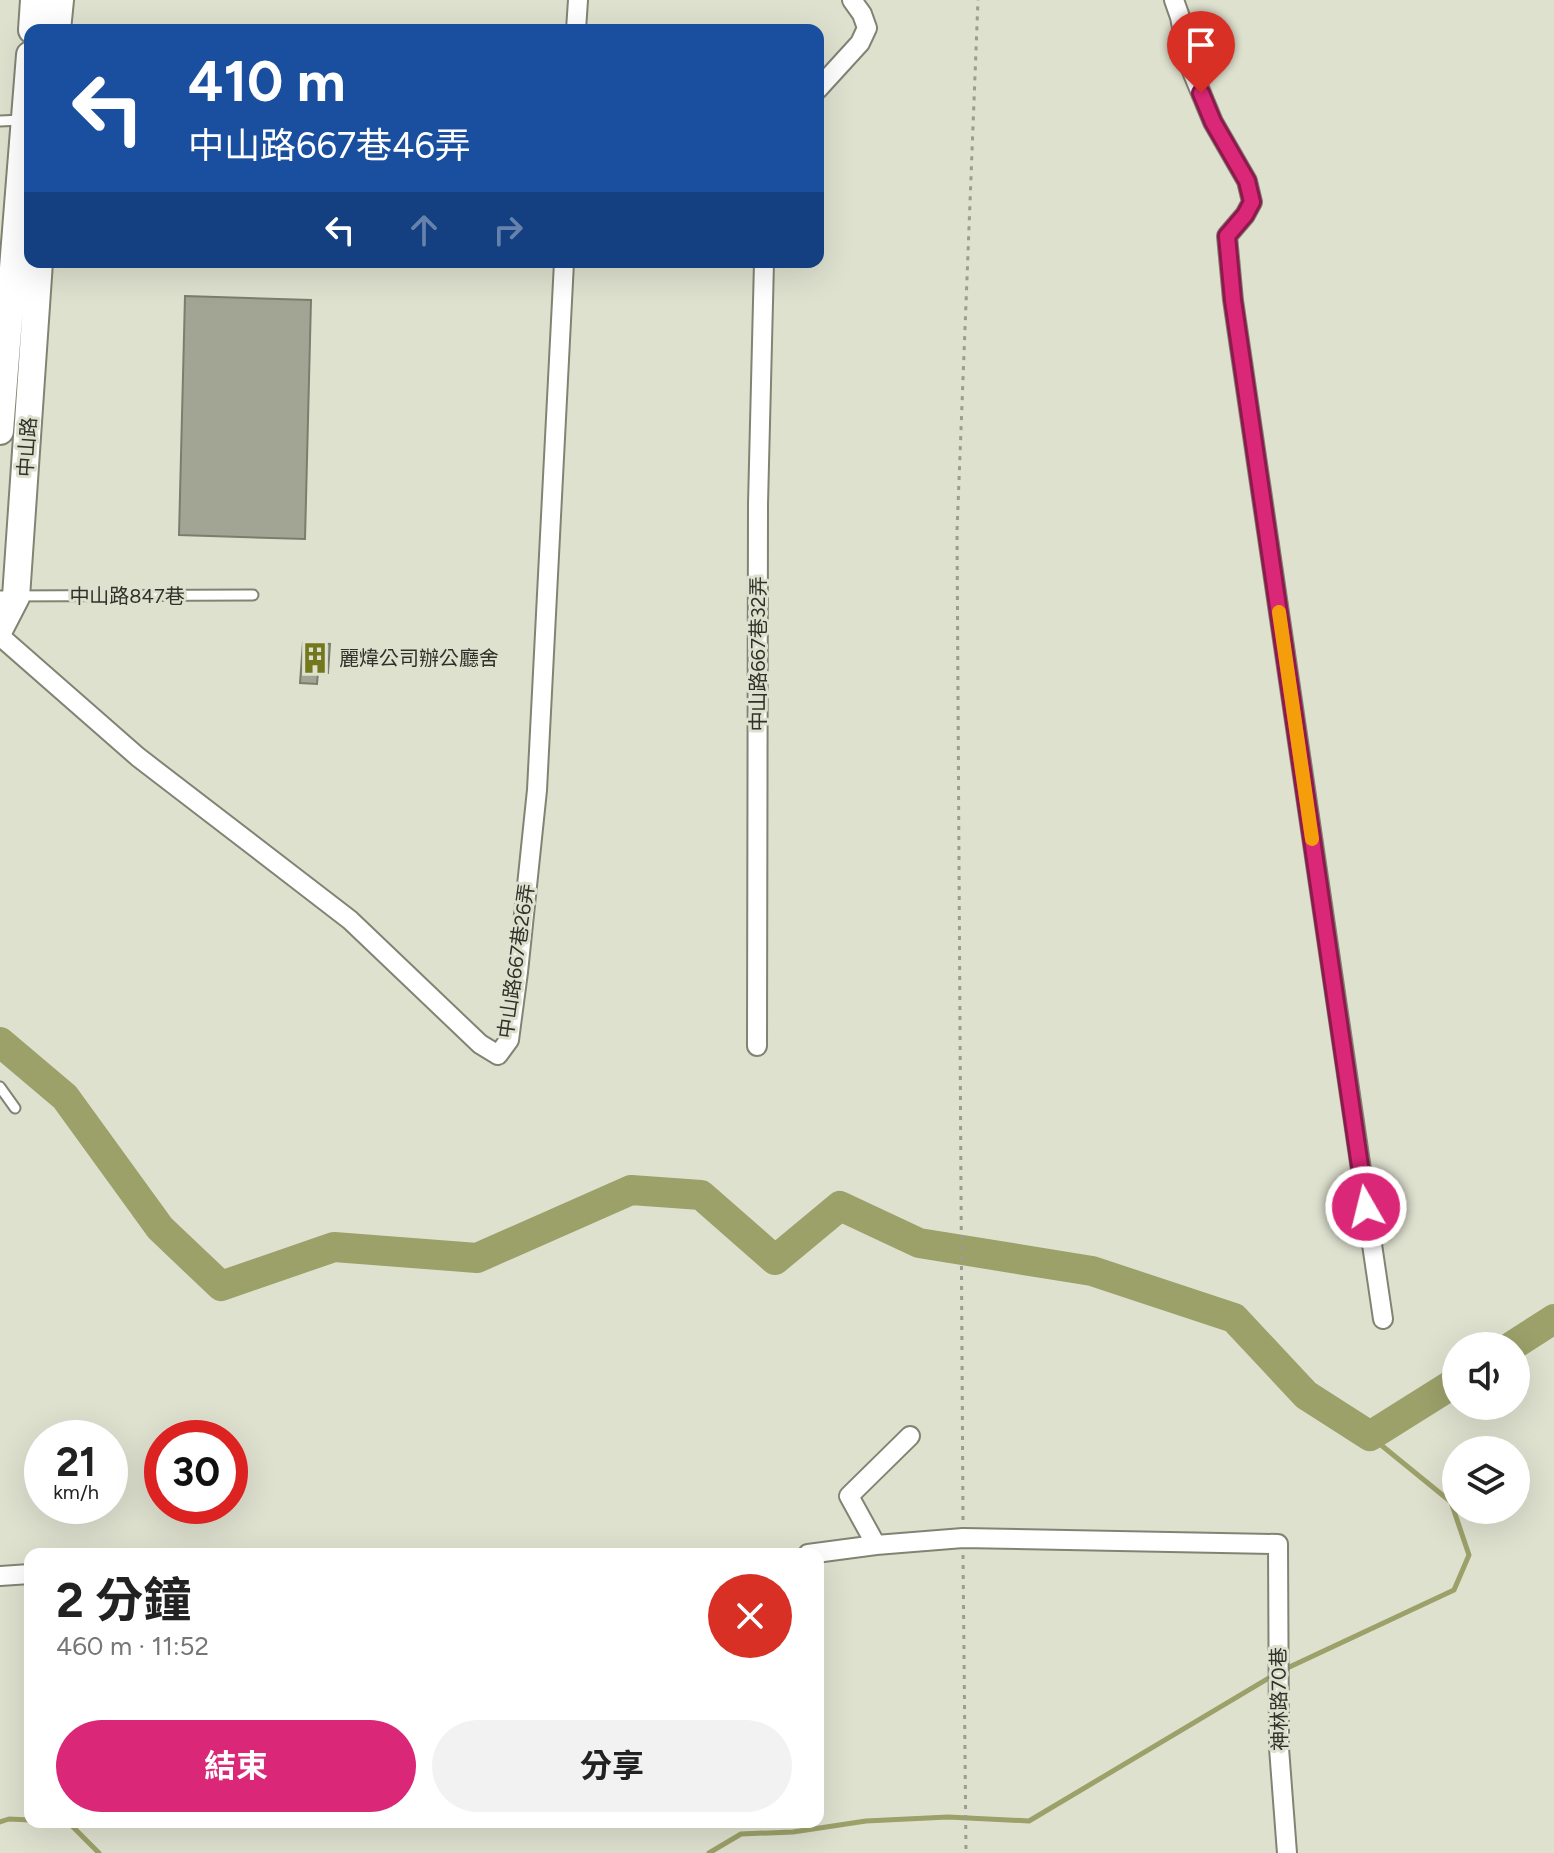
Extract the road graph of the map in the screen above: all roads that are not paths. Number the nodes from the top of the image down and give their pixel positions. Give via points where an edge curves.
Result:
1 (34, 0) edge
2 (60, 0) edge
3 (578, 0) edge
4 (852, 0) edge
5 (1174, 0) edge
6 (32, 24) edge
7 (58, 24) edge
8 (576, 24) edge
9 (24, 77) edge
10 (824, 82) edge
11 (12, 121) edge
12 (38, 268) edge
13 (564, 268) edge
14 (764, 268) edge
15 (0, 431) edge
16 (253, 595) dead end
17 (8, 596) edge
18 (0, 628) edge
19 (0, 636) edge
20 (757, 1046) dead end
21 (0, 1087) edge
22 (15, 1108) dead end
23 (1383, 1319) dead end
24 (910, 1436) dead end
25 (876, 1545) junction
26 (824, 1552) edge
27 (24, 1574) edge
28 (0, 1576) edge
29 (1287, 1853) edge

1 - 6 street
2 - 7 street
3 - 8 street
4 - 10 street via 867,28
5 - 23 street via 1189,64 1213,122 1247,181 1252,202 1227,236 1233,300
9 - 11 street, 中山路
11 - 15 street, 中山路
12 - 17 street, 中山路
13 - 19 street, 中山路667巷26弄 via 537,790 511,1027 498,1055 480,1044 350,920 138,757
14 - 20 street, 中山路667巷32弄
16 - 17 lane, 中山路847巷
17 - 18 street, 中山路
21 - 22 lane
24 - 25 street via 849,1496
25 - 26 street
25 - 29 street, 神林路70巷 via 963,1538 1278,1544 1279,1748
27 - 28 street

